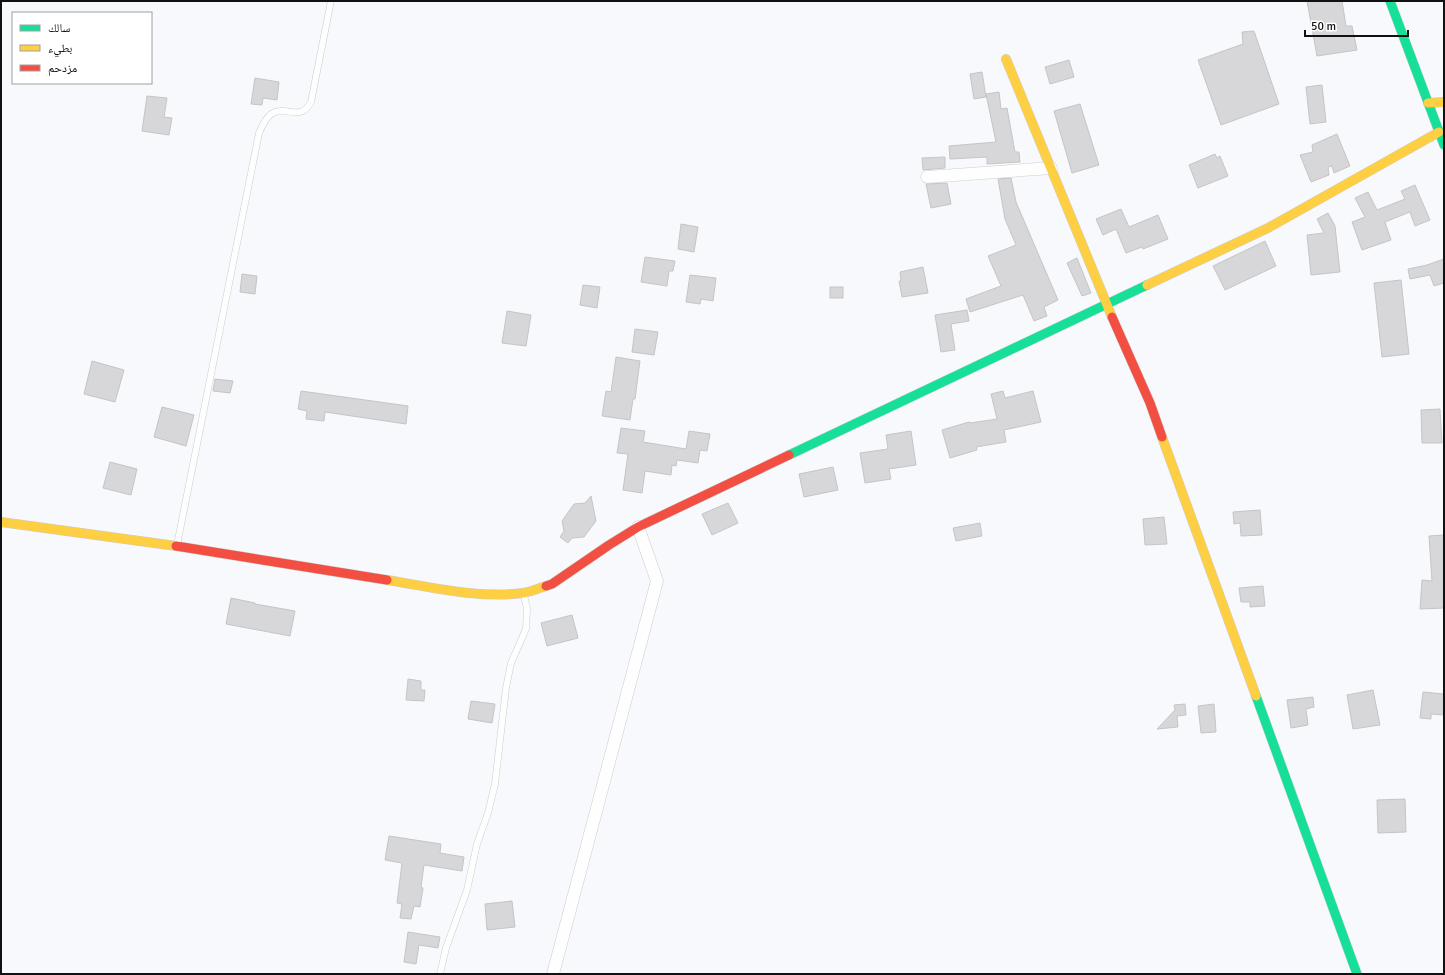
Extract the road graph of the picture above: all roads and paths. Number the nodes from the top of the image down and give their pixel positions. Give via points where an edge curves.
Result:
1 (331, 1) edge
2 (1390, 1) edge
3 (1006, 59) dead end
4 (1444, 102) edge
5 (1428, 103) junction
6 (1439, 132) junction
7 (1444, 145) edge
8 (1051, 168) junction
9 (927, 177) dead end
10 (1107, 305) junction
11 (1, 522) edge
12 (638, 527) junction
13 (177, 546) junction
14 (524, 593) junction
15 (440, 974) edge
16 (553, 974) edge
17 (1357, 974) edge

1 - 13 lane via 308,109 302,112 280,111 271,114 259,133
2 - 5 main road
3 - 8 main road
4 - 5 main road
5 - 6 main road
6 - 7 main road
6 - 10 main road via 1268,228
8 - 9 street
8 - 10 main road
10 - 12 main road
10 - 17 main road via 1150,403
11 - 13 main road
12 - 14 main road via 552,584
12 - 16 street via 657,582
13 - 14 main road via 462,592 495,595
14 - 15 lane via 527,609 526,629 510,663 495,784 477,844 467,890 446,948

